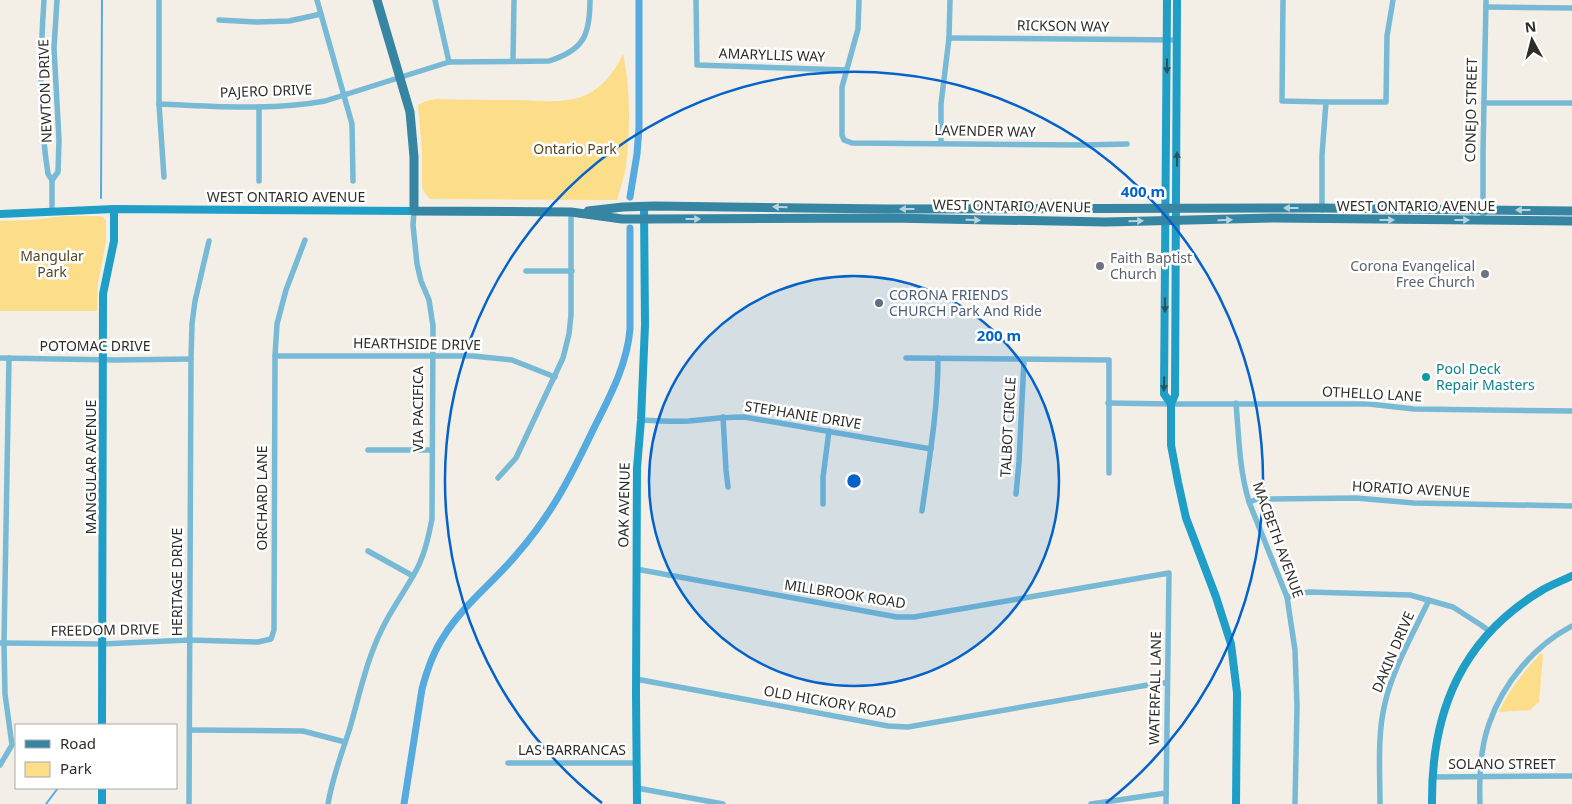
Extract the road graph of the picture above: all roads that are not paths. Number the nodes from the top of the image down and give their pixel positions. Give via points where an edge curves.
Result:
1 (44, 0) edge
2 (57, 0) edge
3 (159, 0) edge
4 (317, 0) edge
5 (378, 0) edge
6 (435, 0) edge
7 (514, 0) edge
8 (590, 0) edge
9 (696, 0) edge
10 (858, 0) edge
11 (950, 0) edge
12 (1167, 0) edge
13 (1177, 0) edge
14 (1283, 0) edge
15 (1393, 0) edge
16 (1486, 0) edge
17 (1486, 7) junction
18 (1572, 8) edge
19 (321, 14) junction
20 (218, 20) dead end
21 (950, 38) junction
22 (1167, 40) junction
23 (1177, 40) junction
24 (513, 61) junction
25 (449, 62) junction
26 (846, 70) junction
27 (400, 78) junction
28 (344, 94) junction
29 (1326, 102) junction
30 (1484, 103) junction
31 (1572, 103) edge
32 (159, 104) junction
33 (259, 107) junction
34 (941, 143) junction
35 (1127, 144) dead end
36 (164, 177) dead end
37 (52, 180) junction
38 (353, 180) dead end
39 (259, 181) dead end
40 (644, 206) junction
41 (1166, 208) junction
42 (1176, 208) junction
43 (1322, 208) junction
44 (114, 209) junction
45 (1483, 210) junction
46 (1572, 210) edge
47 (52, 211) junction
48 (414, 211) junction
49 (571, 212) junction
50 (0, 214) edge
51 (644, 219) junction
52 (1322, 219) junction
53 (1176, 220) junction
54 (1483, 220) junction
55 (1166, 221) junction
56 (1572, 221) edge
57 (305, 240) dead end
58 (210, 241) dead end
59 (526, 271) dead end
60 (572, 271) junction
61 (275, 356) junction
62 (432, 356) junction
63 (0, 358) edge
64 (8, 358) junction
65 (906, 358) dead end
66 (938, 358) junction
67 (190, 359) junction
68 (104, 360) junction
69 (1024, 360) junction
70 (555, 377) junction
71 (1108, 403) junction
72 (1171, 404) junction
73 (1236, 404) junction
74 (1572, 411) edge
75 (723, 416) junction
76 (641, 420) junction
77 (830, 431) junction
78 (931, 449) junction
79 (368, 450) dead end
80 (432, 450) junction
81 (1109, 473) dead end
82 (498, 478) dead end
83 (728, 487) dead end
84 (1016, 494) dead end
85 (1249, 502) junction
86 (823, 504) dead end
87 (1572, 506) edge
88 (922, 510) dead end
89 (368, 551) dead end
90 (636, 569) junction
91 (1169, 573) joint
92 (413, 576) junction
93 (1572, 576) edge
94 (1287, 596) junction
95 (1430, 600) junction
96 (1571, 626) edge
97 (1489, 631) junction
98 (1572, 634) edge
99 (271, 639) joint
100 (189, 640) junction
101 (2, 642) edge
102 (103, 644) junction
103 (636, 679) junction
104 (1167, 683) junction
105 (102, 724) edge
106 (190, 730) junction
107 (345, 742) junction
108 (508, 762) dead end
109 (637, 763) junction
110 (0, 764) edge
111 (1572, 776) edge
112 (1432, 777) junction
113 (1480, 777) junction
114 (637, 788) junction
115 (102, 789) edge
116 (1166, 793) junction
117 (102, 804) edge
118 (189, 804) edge
119 (328, 804) edge
120 (637, 804) edge
121 (723, 804) edge
122 (1091, 804) edge
123 (1166, 804) edge
124 (1236, 804) edge
125 (1295, 804) edge
126 (1380, 804) edge
127 (1432, 804) edge
128 (1480, 804) edge

1 - 37 street, NEWTON DRIVE via 41,100 46,165
2 - 37 street, NEWTON DRIVE via 54,48 59,164
3 - 32 street
4 - 19 street
5 - 27 main road, VIA PACIFICA
6 - 25 street
7 - 24 street
8 - 24 street, PAJERO DRIVE via 588,28 574,50 549,61
9 - 26 street, AMARYLLIS WAY via 696,65
10 - 26 street via 858,29
11 - 21 street
12 - 22 main road
13 - 23 main road
14 - 29 street via 1282,101
15 - 29 street via 1387,36 1386,102
16 - 17 street, CONEJO STREET
17 - 18 street
17 - 30 street, CONEJO STREET
19 - 20 street via 289,21
19 - 28 street
21 - 22 street, RICKSON WAY
21 - 34 street via 941,104
22 - 23 street, RICKSON WAY
22 -> 41 main road
42 -> 23 main road
24 - 25 street, PAJERO DRIVE
25 - 27 street, PAJERO DRIVE
26 - 34 street, LAVENDER WAY via 842,86 844,140 852,143
27 - 28 street, PAJERO DRIVE
27 - 48 main road, VIA PACIFICA via 410,112
28 - 33 street, PAJERO DRIVE via 325,102
28 - 38 street via 352,124
29 - 43 street
30 - 31 street
30 - 45 street, CONEJO STREET
32 - 33 street, PAJERO DRIVE
32 - 36 street
33 - 39 street
34 - 35 street, LAVENDER WAY
37 - 47 street, NEWTON DRIVE
41 -> 40 main road, WEST ONTARIO AVENUE
40 - 49 main road, WEST ONTARIO AVENUE
40 - 51 main road, OAK AVENUE
41 - 42 main road, WEST ONTARIO AVENUE
41 - 55 main road
43 -> 42 main road, WEST ONTARIO AVENUE
42 - 53 main road
43 - 45 main road, WEST ONTARIO AVENUE
43 - 52 street
44 - 47 main road, WEST ONTARIO AVENUE
44 - 48 main road, WEST ONTARIO AVENUE
44 - 68 main road, MANGULAR AVENUE via 114,241 104,294
46 -> 45 main road, WEST ONTARIO AVENUE
45 - 54 street, CONEJO STREET
47 - 50 main road, WEST ONTARIO AVENUE
48 - 49 main road, WEST ONTARIO AVENUE
48 - 62 street, VIA PACIFICA via 417,264 429,300 433,326
49 - 51 main road, WEST ONTARIO AVENUE
49 - 60 street
51 -> 55 main road, WEST ONTARIO AVENUE
51 - 76 main road, OAK AVENUE
53 -> 52 main road, WEST ONTARIO AVENUE
52 -> 54 main road, WEST ONTARIO AVENUE
53 - 55 main road, WEST ONTARIO AVENUE
53 - 72 main road via 1175,395
54 - 56 main road, WEST ONTARIO AVENUE
55 -> 72 main road via 1164,394
57 - 61 street, ORCHARD LANE via 277,324
58 - 67 street, HERITAGE DRIVE via 195,301
59 - 60 street
60 - 70 street via 569,334 564,358
61 - 62 street, HEARTHSIDE DRIVE
61 - 99 street, ORCHARD LANE via 274,630
62 - 70 street, HEARTHSIDE DRIVE via 501,358
62 - 80 street, VIA PACIFICA
63 - 64 street, POTOMAC DRIVE
64 - 68 street, POTOMAC DRIVE
64 - 101 street
65 - 66 street
66 - 69 street
66 - 78 street
67 - 68 street, POTOMAC DRIVE
67 - 100 street, HERITAGE DRIVE
68 - 102 main road, MANGULAR AVENUE
69 - 71 street via 1109,360
69 - 84 street, TALBOT CIRCLE
70 - 82 street via 516,458
71 - 72 street, OTHELLO LANE
71 - 81 street
72 - 73 street, OTHELLO LANE
72 - 124 main road via 1171,444 1186,518 1231,644 1237,693
73 - 74 street, OTHELLO LANE via 1369,404
73 - 85 street, MACBETH AVENUE via 1239,453
75 - 76 street, STEPHANIE DRIVE via 690,421
75 - 77 street, STEPHANIE DRIVE
75 - 83 street
76 - 90 main road, OAK AVENUE
77 - 78 street, STEPHANIE DRIVE
77 - 86 street
78 - 88 street
79 - 80 street
80 - 92 street, VIA PACIFICA via 432,518 426,548
85 - 87 street, HORATIO AVENUE via 1258,499 1356,498 1414,503
85 - 94 street, MACBETH AVENUE
89 - 92 street
90 - 91 street, MILLBROOK ROAD via 897,617 914,617
90 - 103 main road, OAK AVENUE
91 - 104 street, WATERFALL LANE
92 - 107 street, VIA PACIFICA via 381,630
93 - 97 main road via 1545,588
94 - 95 street via 1309,592 1363,593 1410,595
94 - 125 street, MACBETH AVENUE via 1295,650
95 - 97 street via 1453,607
95 - 126 street, DAKIN DRIVE via 1395,672 1385,703 1380,738
96 - 98 street
96 - 113 street via 1531,657 1504,692 1488,725
97 - 112 main road via 1460,671 1450,694 1434,752
99 - 100 street, FREEDOM DRIVE via 258,642
100 - 102 street, FREEDOM DRIVE
100 - 106 street, HERITAGE DRIVE
101 - 102 street, FREEDOM DRIVE
101 - 110 street via 12,745
102 - 105 main road, MANGULAR AVENUE
103 - 104 street, OLD HICKORY ROAD via 908,727
103 - 109 main road, OAK AVENUE
104 - 116 street, WATERFALL LANE
106 - 107 street via 303,732
106 - 118 street, HERITAGE DRIVE
107 - 119 street, VIA PACIFICA
108 - 109 street, LAS BARRANCAS
109 - 114 main road, OAK AVENUE
111 - 113 street, SOLANO STREET
112 - 113 street, SOLANO STREET
112 - 127 main road
113 - 128 street
114 - 120 main road, OAK AVENUE
114 - 121 street
115 - 117 main road
116 - 122 street
116 - 123 street, WATERFALL LANE

